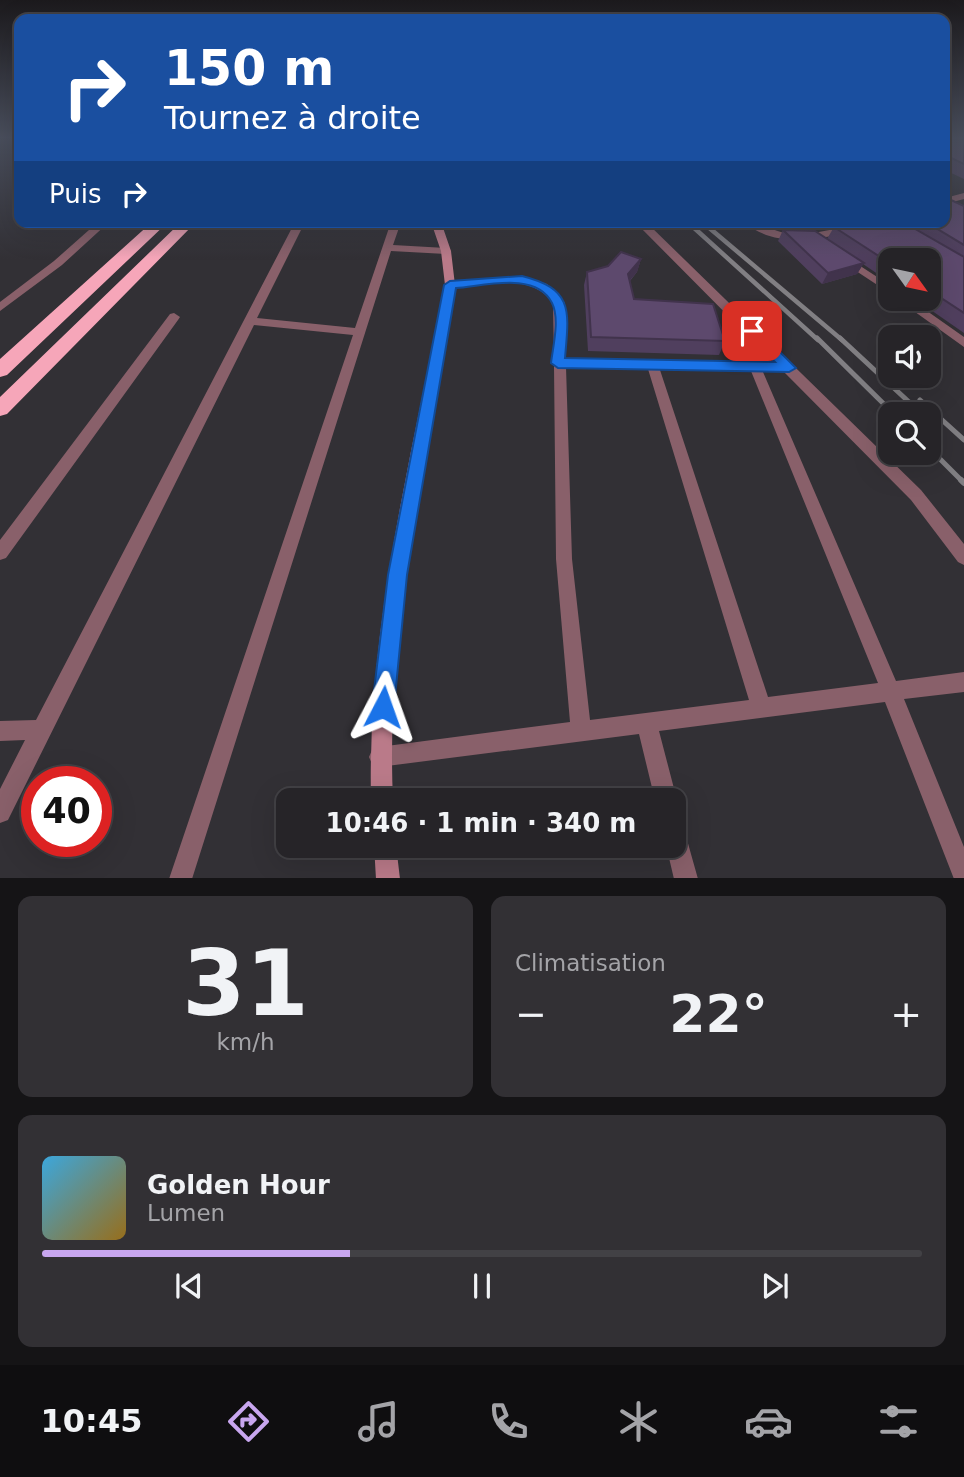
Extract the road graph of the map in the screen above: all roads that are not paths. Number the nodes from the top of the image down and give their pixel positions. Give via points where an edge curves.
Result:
1 (97, 228) edge
2 (154, 228) edge
3 (183, 228) edge
4 (297, 228) edge
5 (394, 228) edge
6 (438, 228) edge
7 (646, 228) edge
8 (759, 228) edge
9 (849, 228) edge
10 (812, 236) junction
11 (823, 244) edge
12 (388, 248) junction
13 (446, 251) junction
14 (835, 252) edge
15 (878, 282) edge
16 (450, 285) junction
17 (0, 308) edge
18 (920, 312) edge
19 (174, 317) dead end
20 (252, 321) junction
21 (361, 331) junction
22 (964, 343) edge
23 (558, 363) junction
24 (653, 366) junction
25 (755, 367) junction
26 (789, 368) junction
27 (0, 370) edge
28 (0, 409) edge
29 (0, 553) edge
30 (964, 557) edge
31 (964, 682) edge
32 (891, 692) junction
33 (761, 707) junction
34 (646, 721) junction
35 (582, 729) junction
36 (41, 730) junction
37 (0, 731) edge
38 (379, 757) junction
39 (381, 788) edge
40 (663, 788) edge
41 (0, 812) edge
42 (386, 858) edge
43 (681, 858) edge
44 (964, 875) edge
45 (180, 878) edge
46 (388, 878) edge
47 (686, 878) edge

1 - 17 street
2 - 27 highway
3 - 28 highway
4 - 20 street
5 - 12 street
6 - 13 street
7 - 26 street
8 - 10 street via 769,234
9 - 10 street
10 - 11 street
12 - 13 street
12 - 21 street
13 - 16 street
14 - 15 street
16 - 23 street via 522,279 544,286 559,303
16 - 38 street via 398,575
18 - 22 street
19 - 29 street
20 - 21 street
20 - 36 street
21 - 45 street
23 - 24 street
23 - 35 street via 564,559
24 - 25 street
24 - 33 street
25 - 26 street
25 - 32 street
26 - 30 street via 916,495
31 - 32 street
32 - 33 street
32 - 44 street
33 - 34 street
34 - 35 street
34 - 40 street
35 - 38 street
36 - 37 street
36 - 41 street
38 - 39 street
42 - 46 street
43 - 47 street

